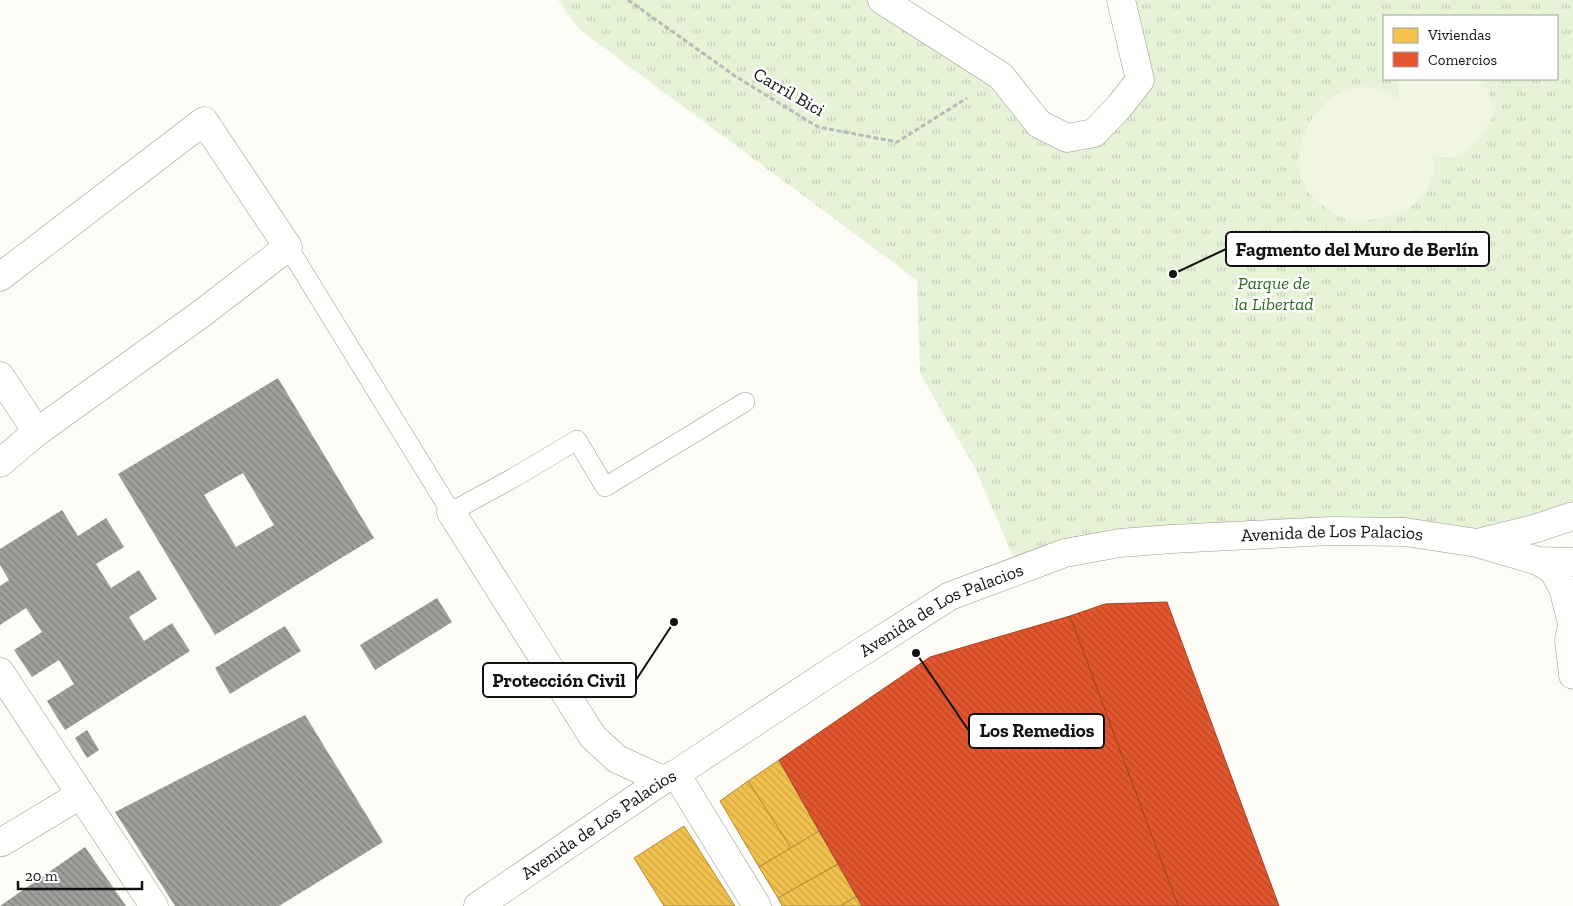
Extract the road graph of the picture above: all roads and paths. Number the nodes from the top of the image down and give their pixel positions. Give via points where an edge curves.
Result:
1 (628, 0) edge
2 (882, 0) edge
3 (1121, 0) edge
4 (1002, 76) junction
5 (288, 248) junction
6 (0, 277) edge
7 (0, 376) edge
8 (746, 402) dead end
9 (38, 432) junction
10 (0, 463) edge
11 (451, 512) junction
12 (1573, 516) edge
13 (1477, 543) junction
14 (1538, 561) junction
15 (1573, 562) edge
16 (1572, 622) edge
17 (0, 672) edge
18 (1573, 675) edge
19 (670, 777) junction
20 (80, 796) junction
21 (0, 841) edge
22 (154, 906) edge
23 (478, 906) edge
24 (757, 906) edge

1 - 4 path, Carril Bici via 735,76 818,127 897,142
2 - 4 street
3 - 4 street via 1140,80 1094,133 1067,138 1038,124
5 - 6 street via 204,121
5 - 9 street
5 - 11 lane
7 - 9 street
8 - 11 lane via 605,487 576,440
9 - 10 street
11 - 19 street via 593,737 617,759
12 - 13 street, Avenida de Los Palacios via 1534,530
13 - 14 street, Avenida de Los Palacios
13 - 19 street, Avenida de Los Palacios via 1405,532 1331,531 1120,543 1065,553 950,596
14 - 15 street, Avenida de Los Palacios
14 - 16 street via 1552,570 1563,588
16 - 18 street via 1569,640
17 - 20 street
19 - 23 street, Avenida de Los Palacios
19 - 24 street
20 - 21 street
20 - 22 street

